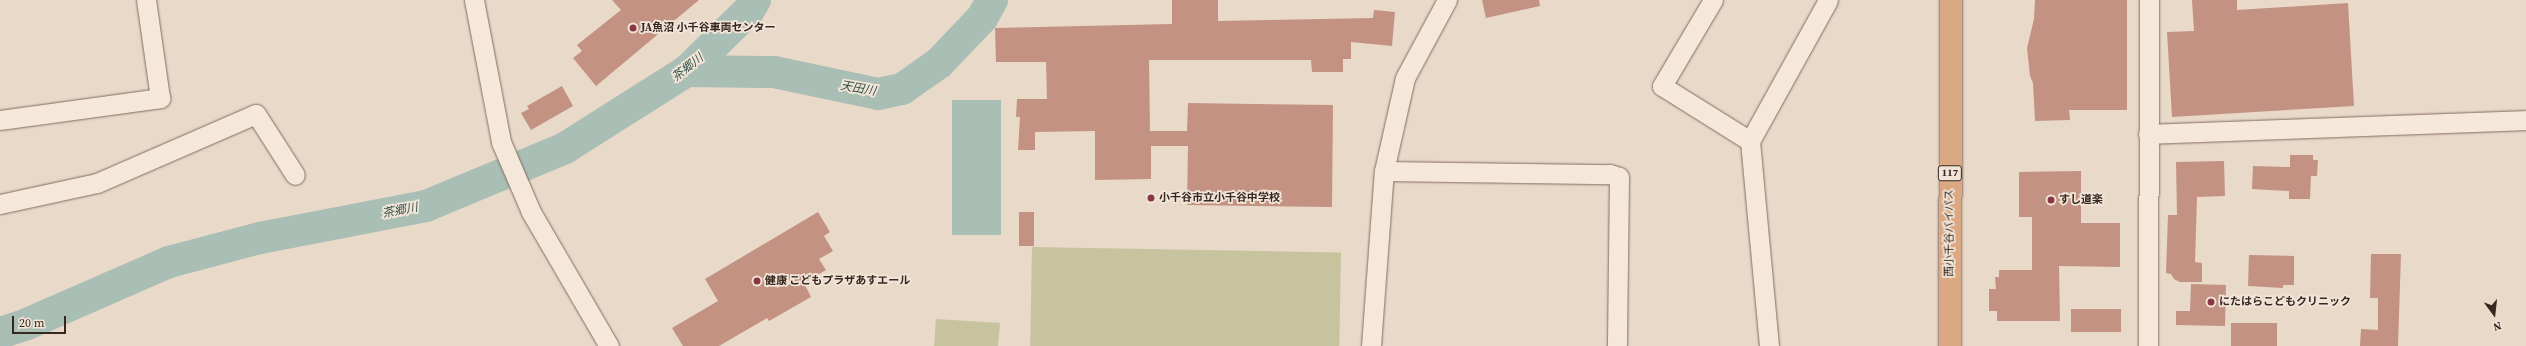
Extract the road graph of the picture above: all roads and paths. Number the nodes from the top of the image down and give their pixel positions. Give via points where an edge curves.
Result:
1 (146, 0) edge
2 (474, 0) edge
3 (1447, 0) edge
4 (1713, 0) edge
5 (1828, 0) edge
6 (1951, 0) edge
7 (2149, 0) edge
8 (0, 120) edge
9 (2526, 120) edge
10 (2148, 134) junction
11 (1750, 141) junction
12 (1384, 171) junction
13 (295, 175) dead end
14 (0, 204) edge
15 (609, 346) edge
16 (1371, 346) edge
17 (1617, 346) edge
18 (1769, 346) edge
19 (1950, 346) edge
20 (2148, 346) edge

1 - 8 street via 160,98
2 - 15 street via 501,142 531,212
3 - 12 street via 1404,78
4 - 11 street via 1662,86
5 - 11 street
6 - 19 highway, 西小千谷バイパス / 117
7 - 10 street
9 - 10 street
10 - 20 street
11 - 18 street
12 - 16 street
12 - 17 street via 1610,174 1619,177
13 - 14 street via 256,114 97,183

